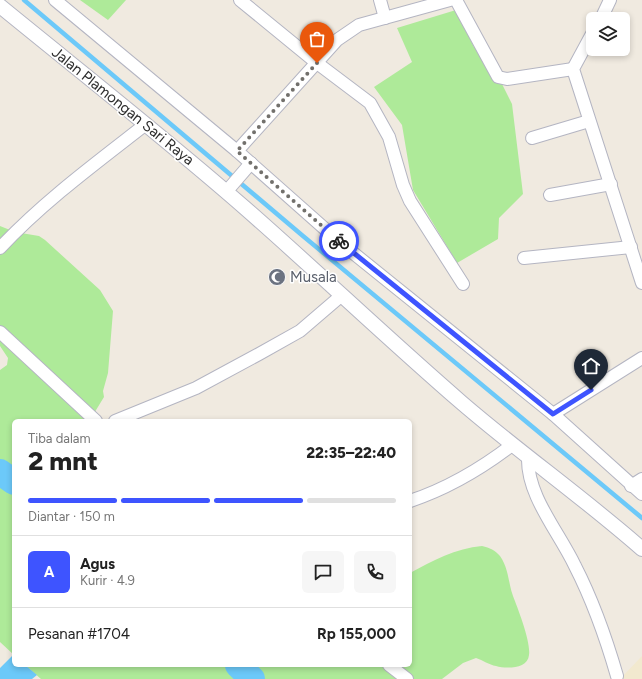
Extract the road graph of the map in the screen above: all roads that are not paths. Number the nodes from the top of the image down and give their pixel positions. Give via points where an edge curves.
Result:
1 (55, 0) edge
2 (240, 0) edge
3 (380, 0) edge
4 (450, 0) edge
5 (456, 0) edge
6 (610, 0) edge
7 (0, 7) edge
8 (604, 12) edge
9 (385, 18) junction
10 (586, 45) edge
11 (317, 63) junction
12 (573, 69) junction
13 (589, 121) junction
14 (146, 124) junction
15 (532, 138) dead end
16 (237, 151) junction
17 (251, 163) junction
18 (611, 184) junction
19 (229, 189) junction
20 (550, 195) dead end
21 (631, 246) junction
22 (0, 248) edge
23 (524, 258) dead end
24 (642, 283) edge
25 (463, 284) dead end
26 (342, 295) junction
27 (0, 332) edge
28 (642, 358) edge
29 (553, 414) junction
30 (94, 419) edge
31 (120, 419) edge
32 (512, 445) junction
33 (528, 458) junction
34 (642, 478) edge
35 (631, 486) junction
36 (642, 494) edge
37 (412, 500) edge
38 (642, 549) edge
39 (391, 667) edge
40 (617, 676) dead end
41 (406, 679) edge

1 - 16 street
2 - 11 street
3 - 9 street
4 - 9 street
5 - 12 street via 498,77 513,78
6 - 8 street
7 - 14 street, Jalan Plamongan Sari Raya
9 - 11 street via 359,25 348,31
10 - 12 street
11 - 16 street
11 - 25 street via 370,104 389,137 410,201
12 - 13 street
13 - 15 street
13 - 18 street
14 - 19 street, Jalan Plamongan Sari Raya
14 - 22 street via 76,179
16 - 17 street
17 - 19 street
17 - 29 street via 342,244
18 - 20 street
18 - 21 street
19 - 26 street, Jalan Plamongan Sari Raya via 244,207
21 - 23 street
21 - 24 street
26 - 31 street via 300,331 259,354 196,388
26 - 32 street, Jalan Plamongan Sari Raya
27 - 30 street
28 - 29 street
29 - 35 street
32 - 33 street, Jalan Plamongan Sari Raya
32 - 37 street via 497,457 444,487
33 - 38 street, Jalan Plamongan Sari Raya
33 - 40 street via 529,476 534,491 575,566 602,627
34 - 35 street
35 - 36 street
39 - 41 street

